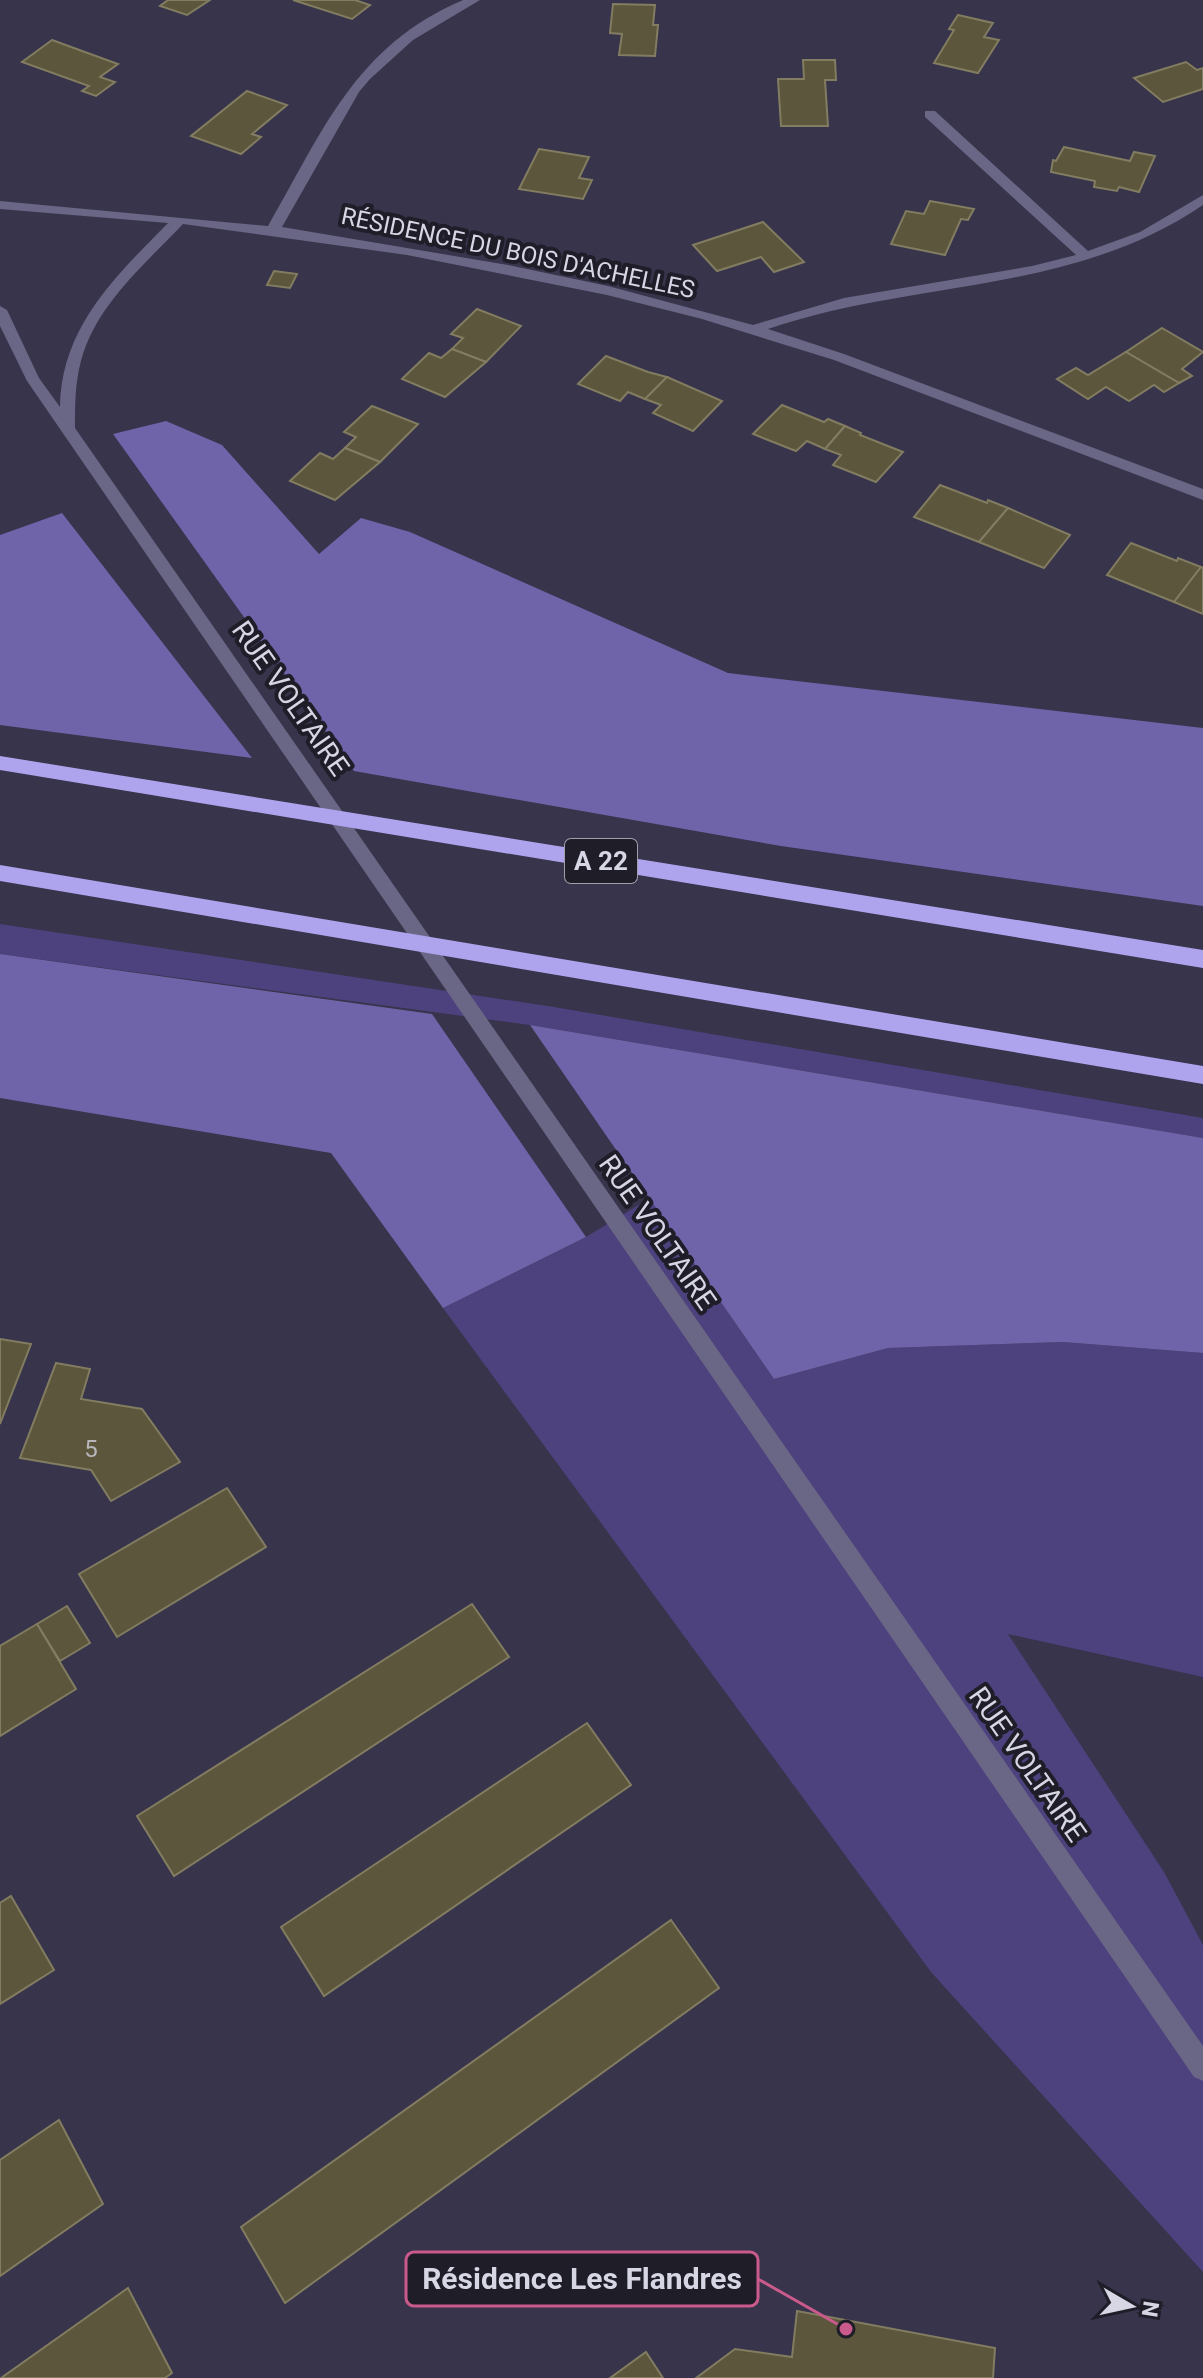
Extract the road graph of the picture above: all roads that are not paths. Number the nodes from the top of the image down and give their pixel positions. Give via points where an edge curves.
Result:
1 (465, 1) edge
2 (930, 114) dead end
3 (1203, 199) edge
4 (0, 205) edge
5 (179, 220) junction
6 (273, 230) junction
7 (1086, 257) junction
8 (0, 310) edge
9 (752, 330) junction
10 (67, 428) junction
11 (1203, 495) edge
12 (0, 763) edge
13 (0, 873) edge
14 (1203, 959) edge
15 (1203, 1075) edge
16 (1203, 2068) edge

1 - 6 street via 367,72
2 - 7 street
3 - 7 street via 1150,232
4 - 5 street, RÉSIDENCE DU BOIS D'ACHELLES
5 - 6 street, RÉSIDENCE DU BOIS D'ACHELLES
5 - 10 street via 87,323 67,381
6 - 9 street, RÉSIDENCE DU BOIS D'ACHELLES via 547,278
7 - 9 street via 807,309
8 - 10 street, RUE VOLTAIRE via 24,364
9 - 11 street, RÉSIDENCE DU BOIS D'ACHELLES
10 - 16 street, RUE VOLTAIRE
12 - 14 highway, A 22
13 - 15 highway

